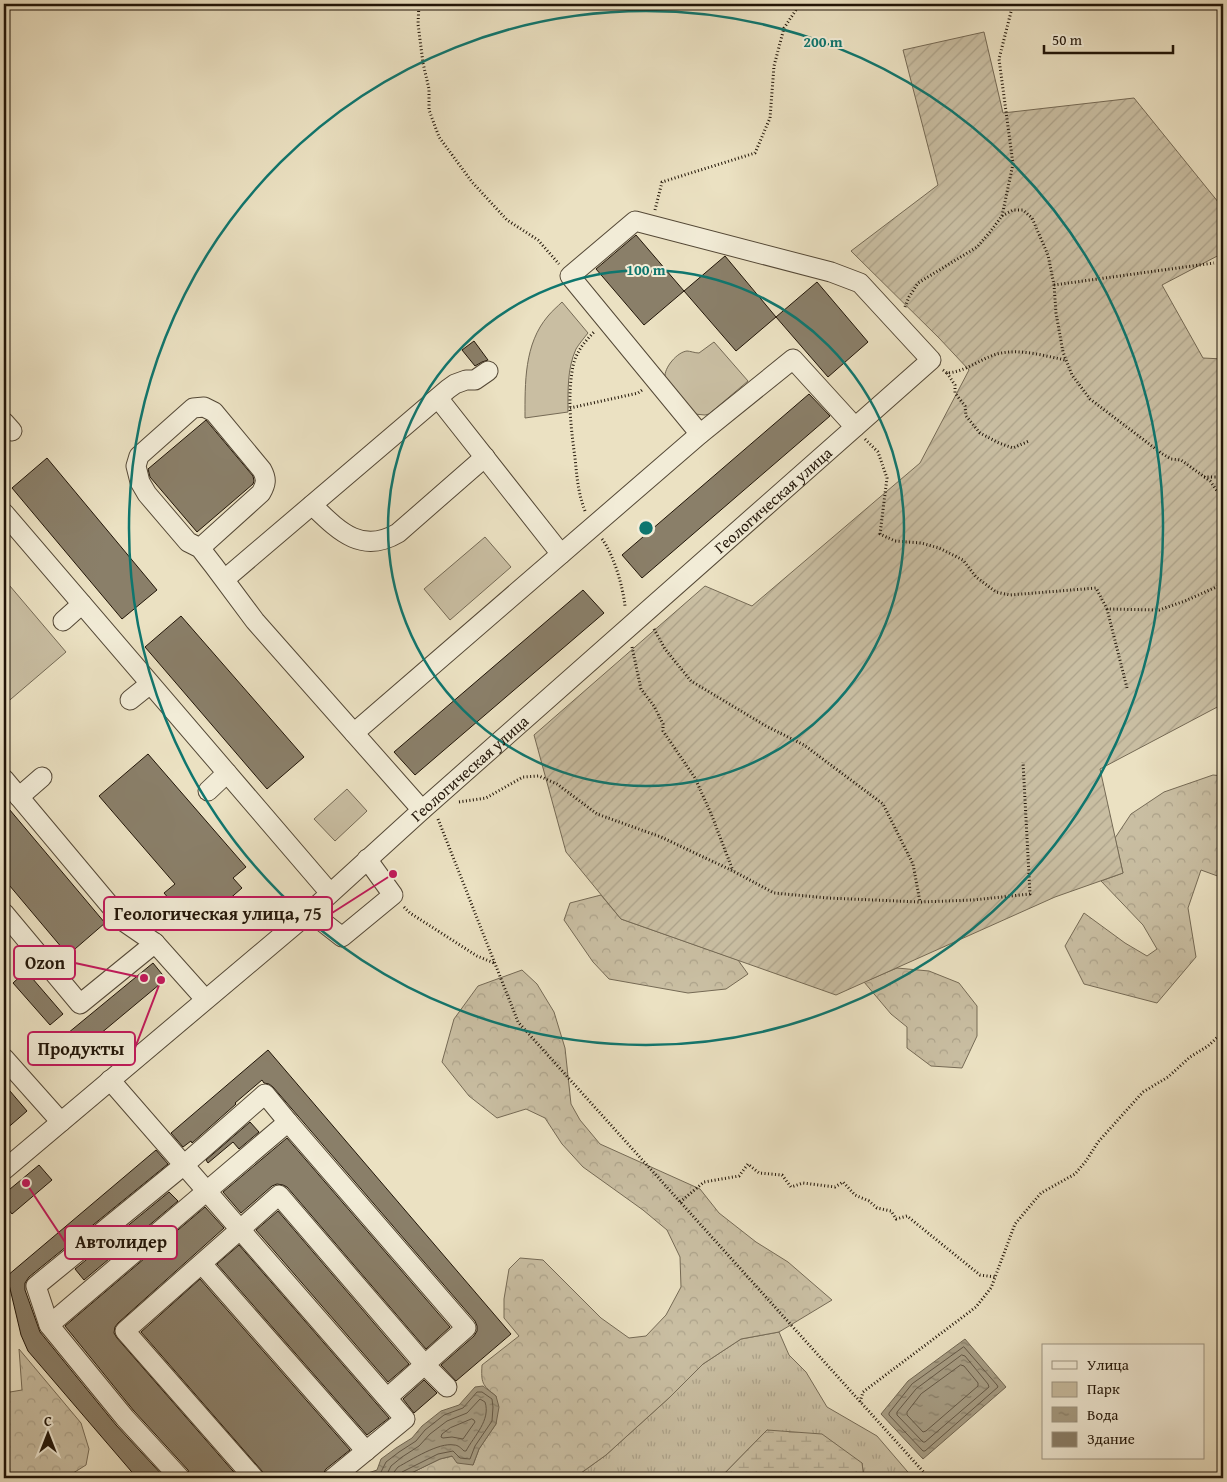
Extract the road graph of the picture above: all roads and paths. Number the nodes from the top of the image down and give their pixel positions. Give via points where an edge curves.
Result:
1 (419, 4) edge
2 (800, 4) edge
3 (1013, 4) edge
4 (1002, 216) junction
5 (651, 224) junction
6 (1214, 263) dead end
7 (570, 276) junction
8 (1054, 285) junction
9 (606, 320) junction
10 (898, 324) junction
11 (931, 360) junction
12 (1067, 360) junction
13 (488, 371) dead end
14 (947, 373) junction
15 (656, 380) junction
16 (438, 398) junction
17 (570, 408) junction
18 (854, 427) junction
19 (700, 434) junction
20 (1029, 441) dead end
21 (485, 457) junction
22 (1204, 477) junction
23 (1223, 477) edge
24 (1223, 498) edge
25 (312, 505) junction
26 (7, 524) edge
27 (593, 527) junction
28 (200, 548) junction
29 (561, 554) junction
30 (225, 579) junction
31 (1223, 584) edge
32 (82, 604) junction
33 (1107, 609) junction
34 (645, 613) junction
35 (63, 621) dead end
36 (628, 628) junction
37 (150, 684) junction
38 (1127, 688) dead end
39 (130, 700) dead end
40 (354, 732) junction
41 (1023, 762) dead end
42 (227, 773) junction
43 (42, 777) dead end
44 (4, 779) edge
45 (208, 791) dead end
46 (19, 797) junction
47 (426, 806) junction
48 (367, 859) junction
49 (733, 871) junction
50 (330, 893) junction
51 (393, 895) junction
52 (920, 902) junction
53 (310, 912) junction
54 (4, 913) edge
55 (155, 943) junction
56 (495, 963) junction
57 (206, 999) junction
58 (1223, 1032) edge
59 (4, 1058) edge
60 (110, 1080) junction
61 (61, 1122) junction
62 (288, 1122) junction
63 (184, 1165) junction
64 (4, 1170) edge
65 (206, 1190) junction
66 (680, 1202) junction
67 (240, 1229) junction
68 (202, 1264) junction
69 (995, 1277) junction
70 (49, 1325) junction
71 (425, 1365) junction
72 (447, 1388) dead end
73 (388, 1398) junction
74 (860, 1402) junction
75 (366, 1451) junction
76 (180, 1478) edge
77 (254, 1478) edge
78 (334, 1478) edge
79 (929, 1478) edge

1 - 7 path via 418,24 430,88 430,110 439,138 472,182 508,220 538,240
2 - 5 path via 784,28 774,66 770,118 755,153 662,182
3 - 4 path via 999,59 1013,164
4 - 8 path via 1013,210 1023,210 1032,218 1048,255
4 - 10 path via 977,247 918,284
5 - 7 street via 636,221
5 - 10 street via 831,272 860,283
6 - 8 path
7 - 9 street
8 - 12 path via 1056,312
9 - 15 street
9 - 17 path via 580,348 573,365
10 - 11 street
11 - 14 path
11 - 18 street, Геологическая улица
12 - 14 path via 1020,351 998,354
12 - 22 path via 1072,375 1090,399 1161,453 1181,460
13 - 16 street via 475,380 455,384
14 - 20 path via 955,385 955,393 965,406 966,416 980,433 1013,448
15 - 17 path via 638,393
15 - 19 street
16 - 21 street
16 - 25 street
17 - 27 path via 580,497
18 - 19 street via 793,359
18 - 33 path via 878,452 887,478 880,534 895,541 939,548 963,560 996,592 1010,595 1096,588
18 - 34 street, Геологическая улица
19 - 27 street
21 - 25 street via 387,540 370,542 354,538 335,527
21 - 29 street
22 - 23 path
22 - 24 path
25 - 30 street
26 - 32 street
27 - 29 street
27 - 36 path via 608,547 623,592
28 - 28 street via 188,542 147,494 136,466 139,456 193,408 204,407 214,412 262,470 266,485
28 - 30 street
29 - 40 street
30 - 40 street via 255,620
31 - 33 path via 1159,610
32 - 35 street
32 - 37 street
33 - 38 path
34 - 36 street, Геологическая улица
34 - 52 path via 664,649 691,681 804,745 883,804 914,864
36 - 47 street, Геологическая улица
36 - 49 path via 641,689 654,706 663,731 695,778
37 - 39 street
37 - 42 street
40 - 47 street
41 - 52 path via 1030,894
42 - 45 street
42 - 50 street
43 - 46 street
44 - 46 street
46 - 55 street via 123,921
47 - 48 street, Геологическая улица
47 - 49 path via 486,798 523,777 539,776 557,784 597,814 661,837
47 - 56 path
48 - 50 street, Геологическая улица
48 - 51 street
49 - 52 path via 774,893
50 - 53 street, Геологическая улица
51 - 53 street via 342,937
51 - 56 path via 410,913 477,956
53 - 57 street, Геологическая улица
54 - 55 street via 80,1004
55 - 57 street
56 - 66 path via 518,1022
57 - 60 street, Геологическая улица
58 - 69 path via 1168,1077 1143,1092 1098,1142 1075,1174 1041,1193 1015,1224
59 - 61 street
60 - 61 street, Геологическая улица
60 - 63 street
61 - 64 street, Геологическая улица
62 - 63 street via 265,1094
62 - 65 street
62 - 71 street via 466,1328
63 - 65 street
63 - 70 street via 36,1286
65 - 67 street
65 - 70 street
66 - 69 path via 704,1182 739,1176 748,1164 759,1173 782,1175 791,1187 803,1183 835,1187 843,1182 855,1195 877,1208 891,1211 896,1219 907,1216 980,1275
66 - 74 path
67 - 68 street
67 - 71 street via 279,1196
67 - 73 street
68 - 75 street
68 - 77 street via 125,1331
69 - 74 path via 991,1288 976,1307 863,1392
70 - 76 street via 125,1418
71 - 72 street
71 - 73 street
73 - 75 street via 405,1418
74 - 79 path
75 - 78 street

